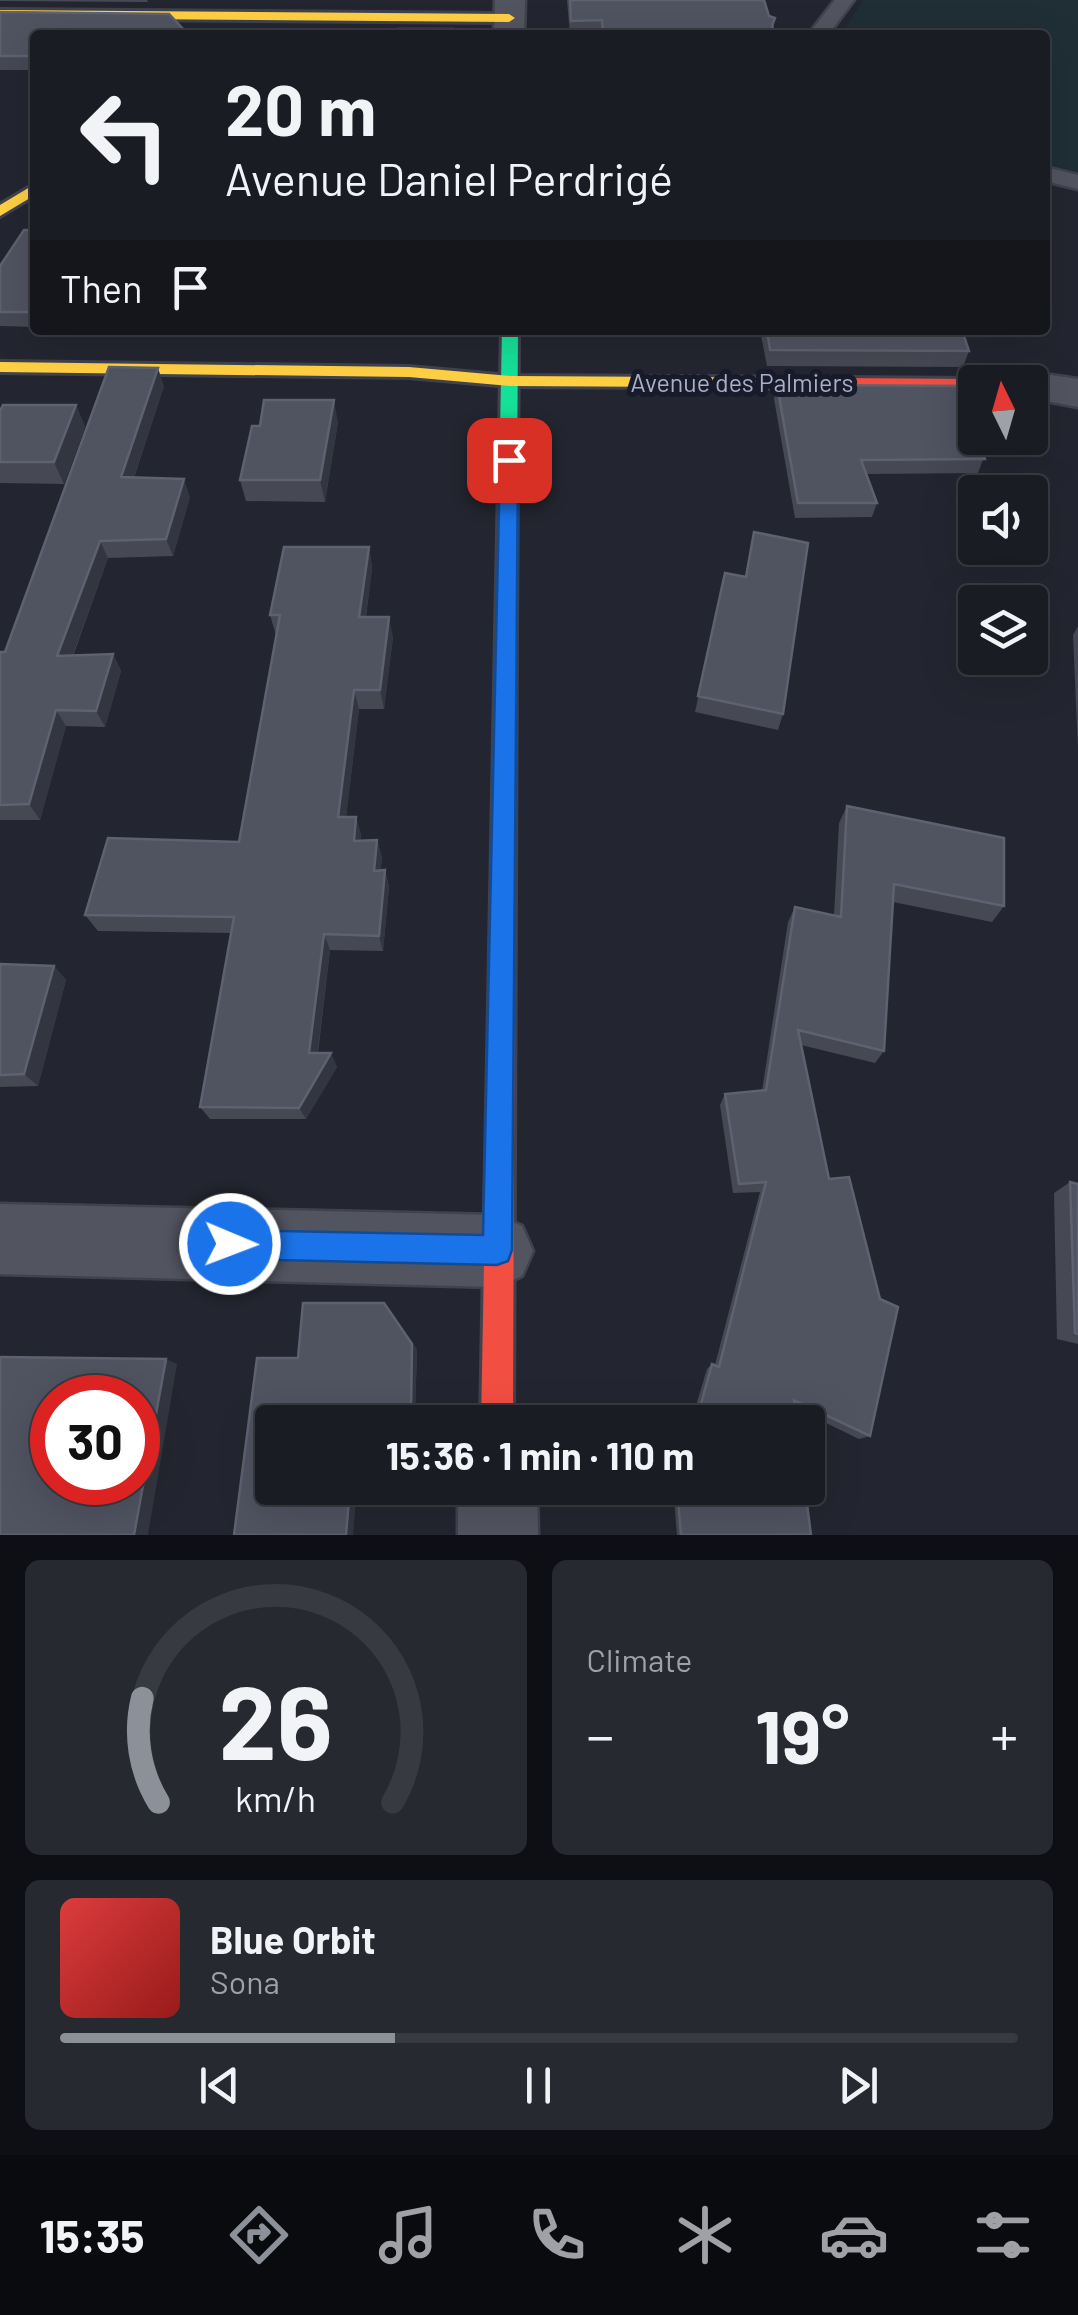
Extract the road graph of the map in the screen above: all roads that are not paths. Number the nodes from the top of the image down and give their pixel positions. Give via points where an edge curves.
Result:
1 (845, 0) edge
2 (300, 6) edge
3 (0, 14) edge
4 (510, 18) edge
5 (265, 30) edge
6 (822, 30) edge
7 (1050, 175) edge
8 (1078, 182) edge
9 (30, 191) edge
10 (0, 212) edge
11 (510, 335) edge
12 (0, 367) edge
13 (510, 382) junction
14 (958, 384) edge
15 (1048, 388) edge
16 (1078, 393) edge
17 (0, 1239) edge
18 (497, 1250) junction
19 (498, 1405) edge
20 (498, 1505) edge
21 (498, 1535) edge

1 - 6 lane
2 - 3 street via 244,17
2 - 4 street
2 - 5 street
7 - 8 lane
9 - 10 street
11 - 13 street
12 - 13 street, Avenue des Palmiers via 409,372
13 - 14 street, Avenue des Palmiers
13 - 18 street
15 - 16 street
17 - 18 street
18 - 19 street
20 - 21 street

